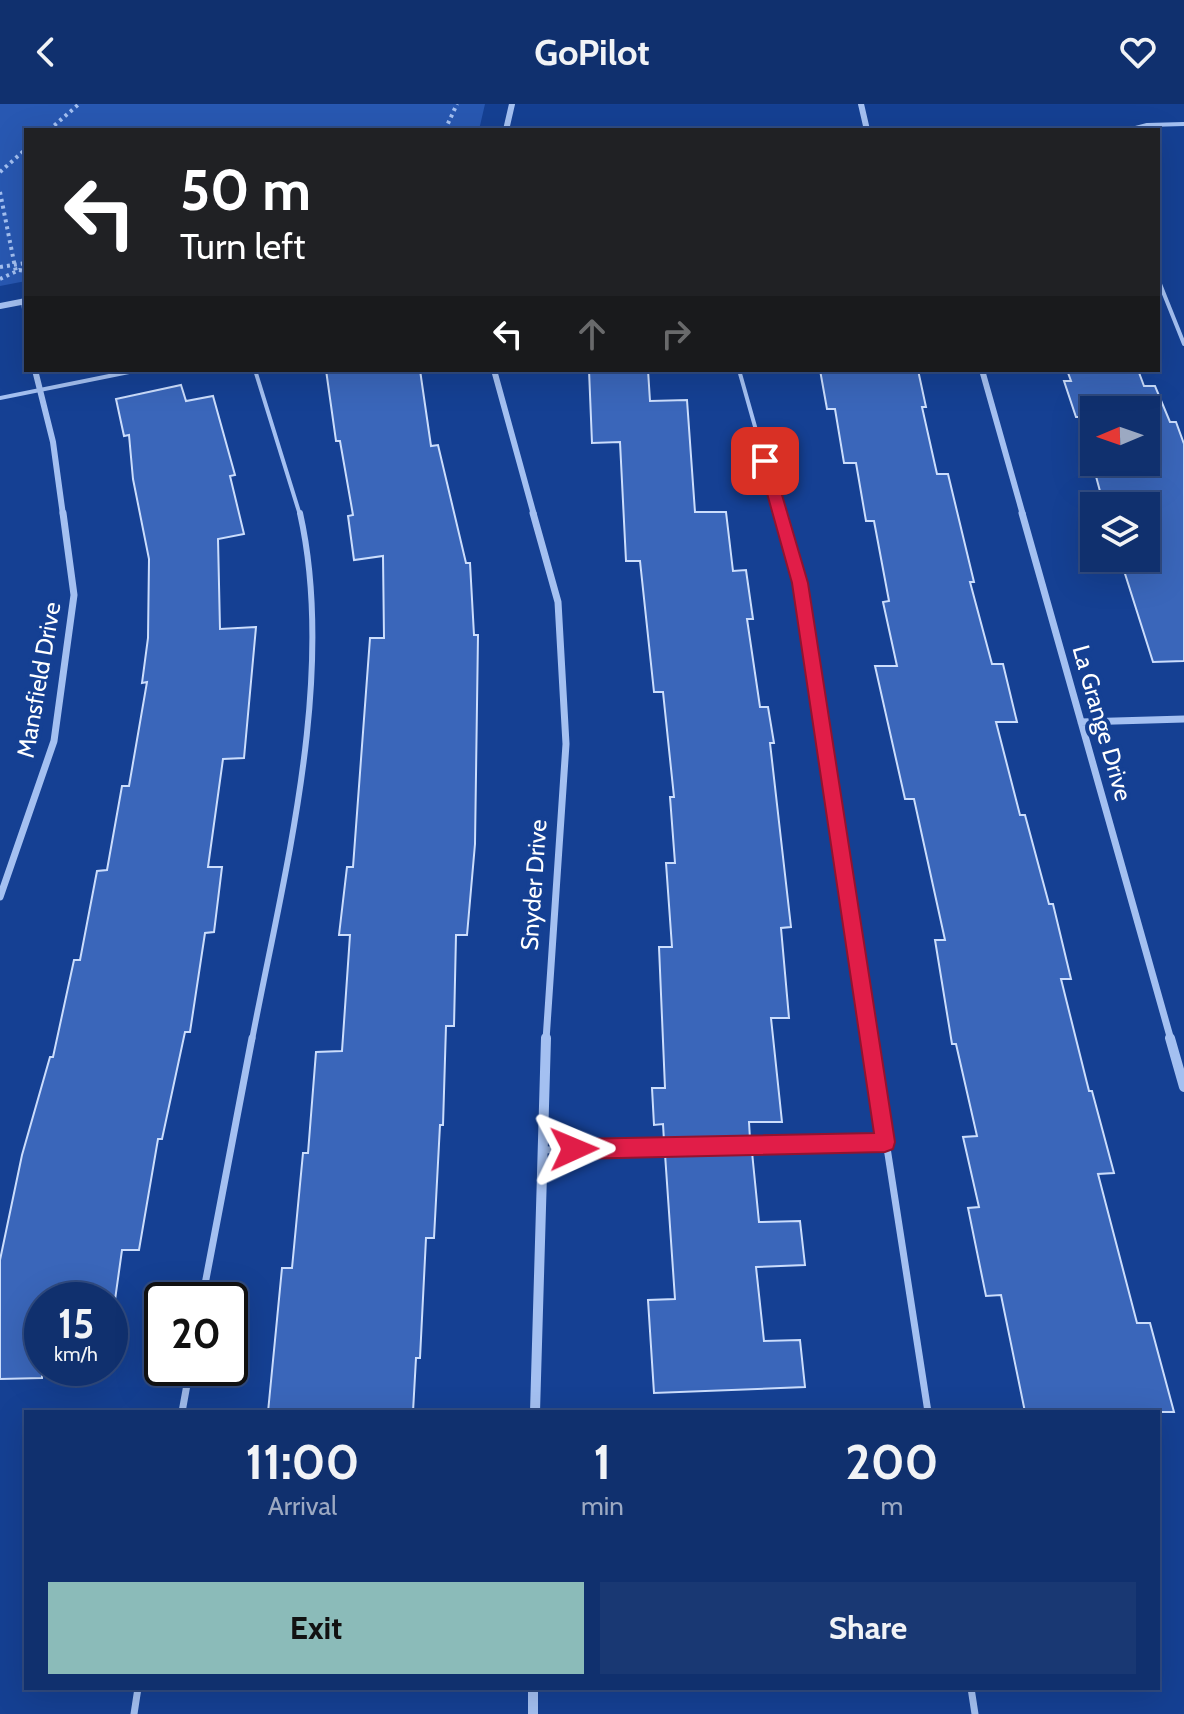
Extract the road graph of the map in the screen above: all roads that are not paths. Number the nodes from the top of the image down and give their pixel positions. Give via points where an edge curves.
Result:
1 (512, 104) edge
2 (861, 104) edge
3 (1184, 124) edge
4 (506, 128) edge
5 (867, 128) edge
6 (1136, 128) edge
7 (1160, 284) edge
8 (24, 301) edge
9 (0, 306) edge
10 (1184, 344) edge
11 (35, 372) edge
12 (128, 372) edge
13 (256, 372) edge
14 (495, 372) edge
15 (740, 372) edge
16 (983, 372) edge
17 (38, 389) junction
18 (0, 398) edge
19 (1184, 719) edge
20 (1081, 722) junction
21 (0, 897) edge
22 (1184, 1087) edge
23 (885, 1142) junction
24 (543, 1150) junction
25 (205, 1282) edge
26 (187, 1386) edge
27 (182, 1410) edge
28 (535, 1410) edge
29 (928, 1410) edge
30 (138, 1690) edge
31 (533, 1690) edge
32 (971, 1690) edge
33 (134, 1714) edge
34 (533, 1714) edge
35 (975, 1714) edge

1 - 4 street
2 - 5 street
3 - 6 lane
7 - 10 lane
8 - 9 street
11 - 17 street, Mansfield Drive
12 - 17 lane
13 - 25 lane via 301,520 311,653 298,799
14 - 24 street, Snyder Drive via 558,602 566,744
15 - 23 lane via 800,583
16 - 20 street, La Grange Drive
17 - 18 lane
17 - 21 street, Mansfield Drive via 53,442 74,595 54,741
19 - 20 street
20 - 22 street, La Grange Drive
23 - 24 lane
23 - 29 lane
24 - 28 street, Snyder Drive
26 - 27 lane
30 - 33 lane
31 - 34 street
32 - 35 lane

